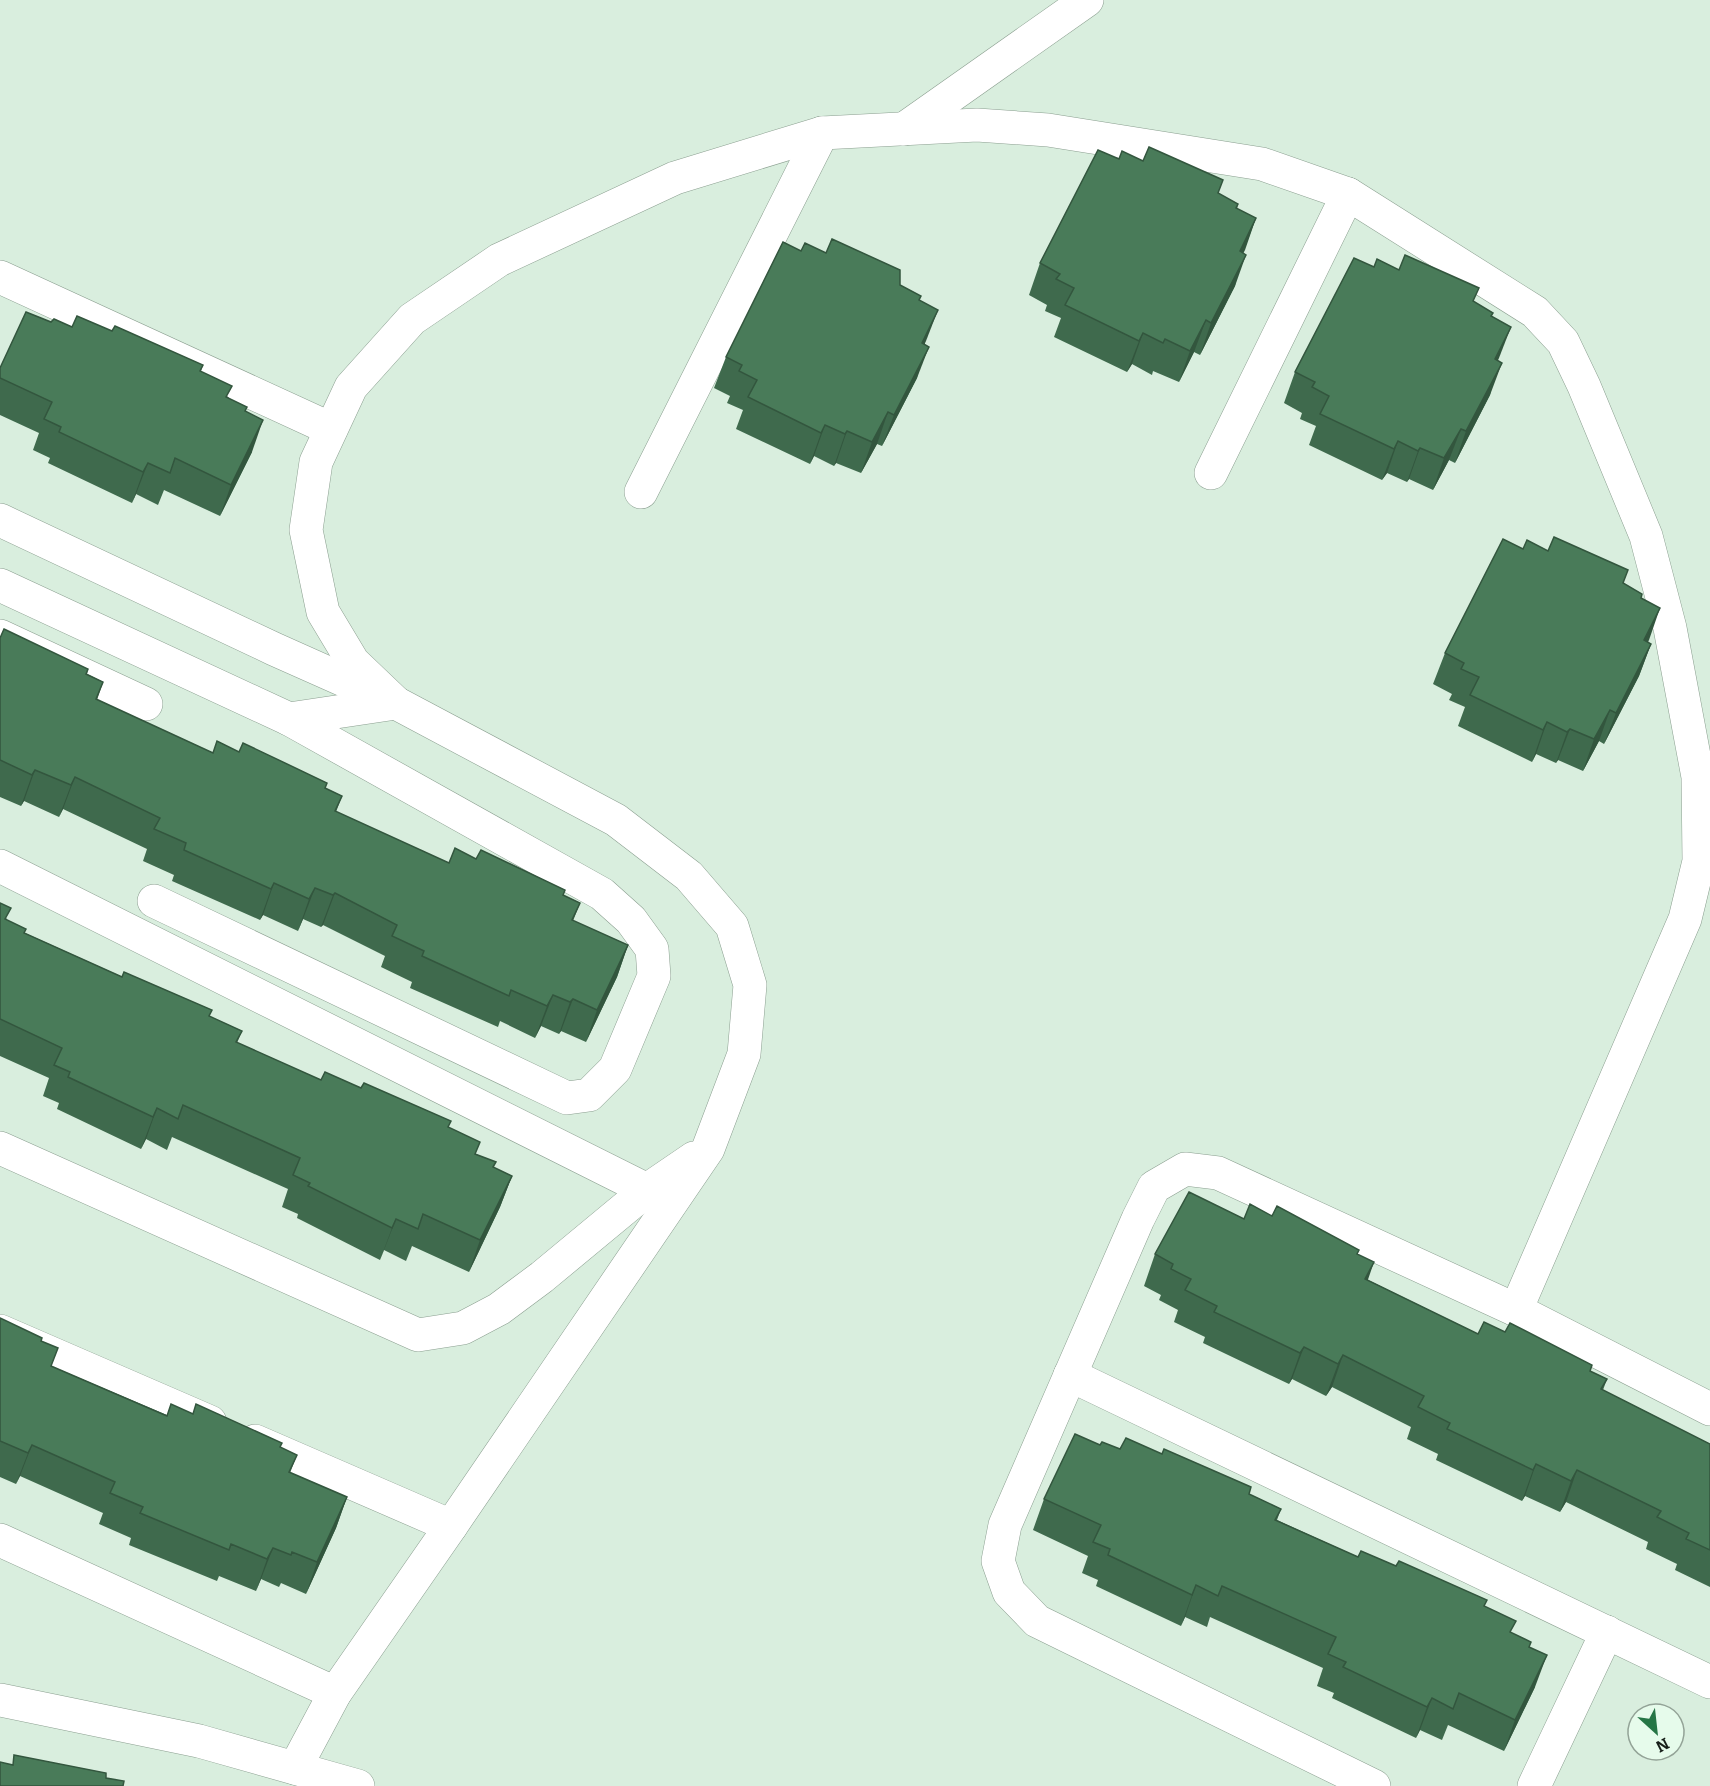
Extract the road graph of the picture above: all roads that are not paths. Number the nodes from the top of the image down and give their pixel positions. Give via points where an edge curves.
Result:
1 (1087, 0) edge
2 (904, 129) junction
3 (822, 133) junction
4 (1348, 194) junction
5 (0, 277) edge
6 (331, 429) junction
7 (1211, 473) dead end
8 (641, 492) dead end
9 (0, 520) edge
10 (0, 585) edge
11 (0, 636) edge
12 (396, 703) junction
13 (146, 704) dead end
14 (289, 719) junction
15 (0, 866) edge
16 (154, 902) dead end
17 (0, 1149) edge
18 (708, 1149) junction
19 (647, 1190) junction
20 (1516, 1310) junction
21 (0, 1331) edge
22 (1070, 1375) junction
23 (1710, 1409) edge
24 (451, 1526) junction
25 (0, 1540) edge
26 (1607, 1632) junction
27 (1710, 1682) edge
28 (334, 1693) junction
29 (0, 1700) edge
30 (295, 1768) junction
31 (358, 1786) edge
32 (1374, 1786) edge
33 (1534, 1786) edge

1 - 2 street
2 - 3 street
2 - 4 street via 977,125 1048,130 1262,164
3 - 6 street via 675,178 499,260 412,320 351,387
3 - 8 street
4 - 7 street
4 - 20 street via 1535,312 1563,342 1646,536 1670,628 1698,777 1699,861 1685,919
5 - 6 street
6 - 12 street via 316,462 306,530 323,612 353,662
9 - 12 street
10 - 14 street
11 - 13 street
12 - 14 street
12 - 18 street via 616,820 689,876 732,926 750,985 744,1054
14 - 16 street via 602,894 631,920 652,949 654,976 615,1070 589,1095 567,1098
15 - 19 street
17 - 19 street via 418,1335 463,1329 499,1309
18 - 19 street
18 - 24 street
20 - 22 street via 1218,1173 1185,1169 1154,1187
20 - 23 street
21 - 24 street
22 - 26 street
22 - 32 street via 1005,1525 998,1561 1009,1592 1037,1621
24 - 28 street
25 - 28 street
26 - 27 street
26 - 33 street
28 - 30 street
29 - 30 street via 199,1741
30 - 31 street

